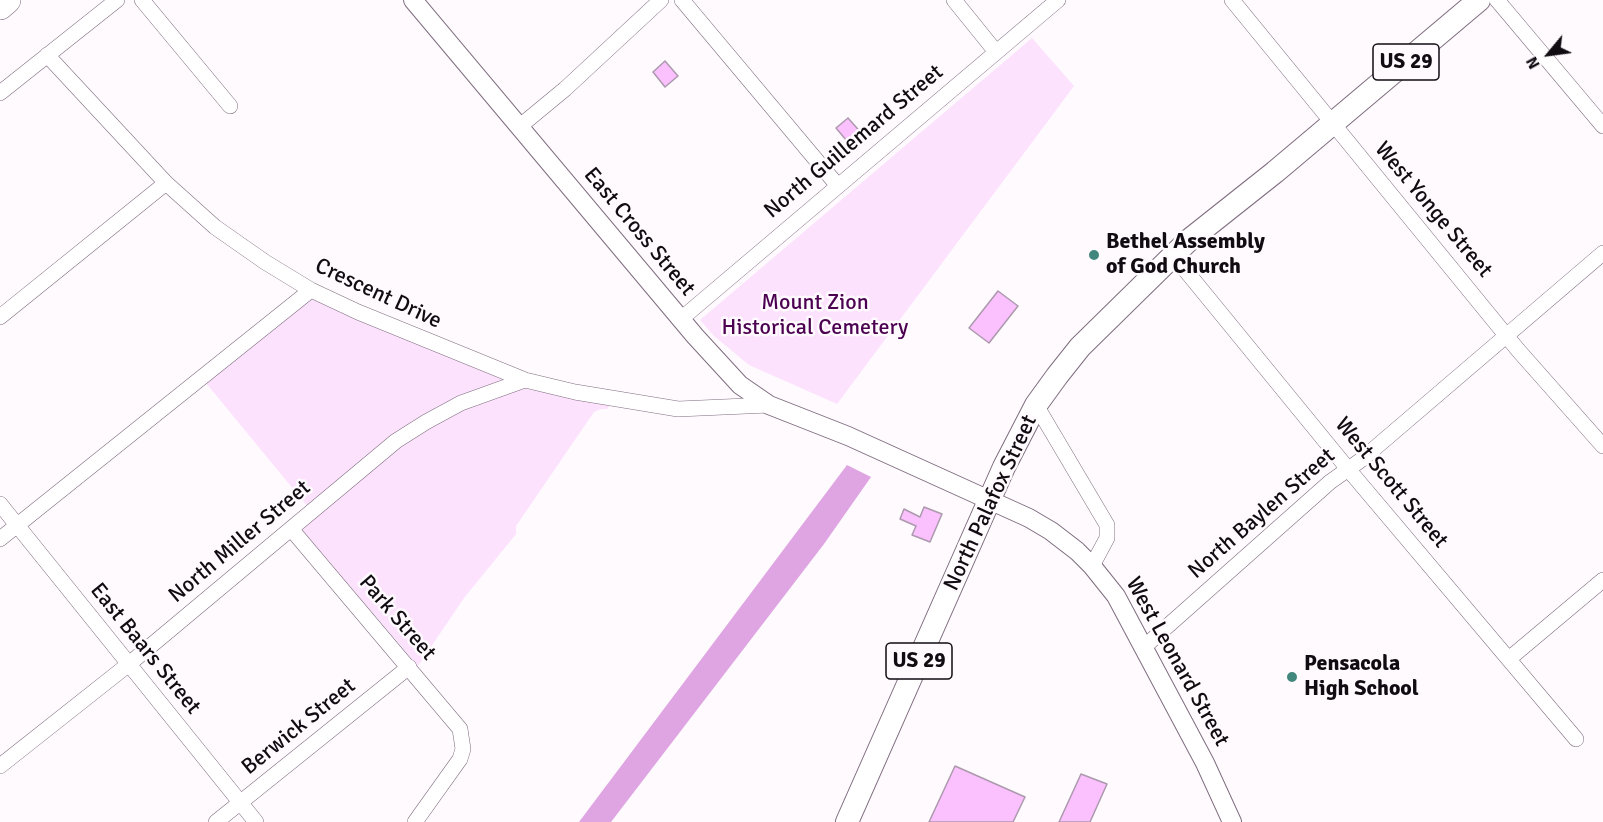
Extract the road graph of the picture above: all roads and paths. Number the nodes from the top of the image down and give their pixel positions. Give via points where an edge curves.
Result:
1 (7, 0) edge
2 (117, 0) edge
3 (142, 0) edge
4 (413, 0) edge
5 (661, 0) edge
6 (682, 0) edge
7 (954, 0) edge
8 (1058, 0) edge
9 (1232, 0) edge
10 (1479, 0) edge
11 (1497, 0) edge
12 (0, 6) edge
13 (996, 52) junction
14 (47, 55) junction
15 (0, 93) edge
16 (230, 106) dead end
17 (1332, 124) junction
18 (1603, 126) edge
19 (519, 127) junction
20 (166, 183) junction
21 (838, 186) junction
22 (1603, 253) edge
23 (1173, 255) junction
24 (311, 290) junction
25 (0, 317) edge
26 (681, 319) junction
27 (1507, 335) junction
28 (525, 380) junction
29 (769, 405) junction
30 (1036, 405) junction
31 (1603, 446) edge
32 (900, 459) joint
33 (1348, 469) junction
34 (990, 500) junction
35 (0, 504) edge
36 (17, 526) junction
37 (292, 530) junction
38 (0, 539) edge
39 (1092, 566) junction
40 (1603, 580) edge
41 (1144, 647) junction
42 (1510, 658) junction
43 (129, 664) junction
44 (409, 667) junction
45 (1576, 739) dead end
46 (0, 766) edge
47 (240, 803) junction
48 (216, 822) edge
49 (256, 822) edge
50 (415, 822) edge
51 (847, 822) edge
52 (1232, 822) edge

1 - 12 highway
2 - 14 street
3 - 16 street
4 - 19 street, East Cross Street
5 - 19 street
6 - 21 street
7 - 13 street
8 - 13 street, North Guillemard Street
9 - 17 street, West Yonge Street
10 - 17 main road, North Palafox Street / US 29
11 - 18 street
13 - 21 street, North Guillemard Street
14 - 15 street
14 - 20 street, Crescent Drive
17 - 23 main road, North Palafox Street / US 29
17 - 27 street, West Yonge Street
19 - 26 street, East Cross Street
20 - 24 street, Crescent Drive via 215,227
20 - 25 street
21 - 26 street, North Guillemard Street
22 - 27 street, North Baylen Street
23 - 30 main road, North Palafox Street / US 29 via 1080,347
23 - 33 street, West Scott Street
24 - 28 street, Crescent Drive
24 - 36 street
26 - 29 street, East Cross Street via 740,385
27 - 31 street, West Yonge Street
27 - 33 street, North Baylen Street
28 - 29 street, Crescent Drive via 678,409
28 - 37 street, North Miller Street via 461,403 396,441
29 - 32 street, East Cross Street
30 - 34 main road, North Palafox Street / US 29
30 - 39 street via 1107,525 1107,538
32 - 34 street, West Leonard Street
33 - 41 street, North Baylen Street
33 - 42 street, West Scott Street
34 - 39 street, West Leonard Street via 1051,531
34 - 51 main road, North Palafox Street / US 29
35 - 36 street, East Baars Street
36 - 38 street
36 - 43 street, East Baars Street
37 - 43 street, North Miller Street
37 - 44 street, Park Street
39 - 41 street, West Leonard Street via 1116,597
40 - 42 street
41 - 52 street, West Leonard Street
42 - 45 street, West Scott Street
43 - 46 street, North Miller Street
43 - 47 street, East Baars Street
44 - 47 street, Berwick Street
44 - 50 street, Park Street via 454,720 463,739 460,759
47 - 48 street, Berwick Street
47 - 49 street, East Baars Street

